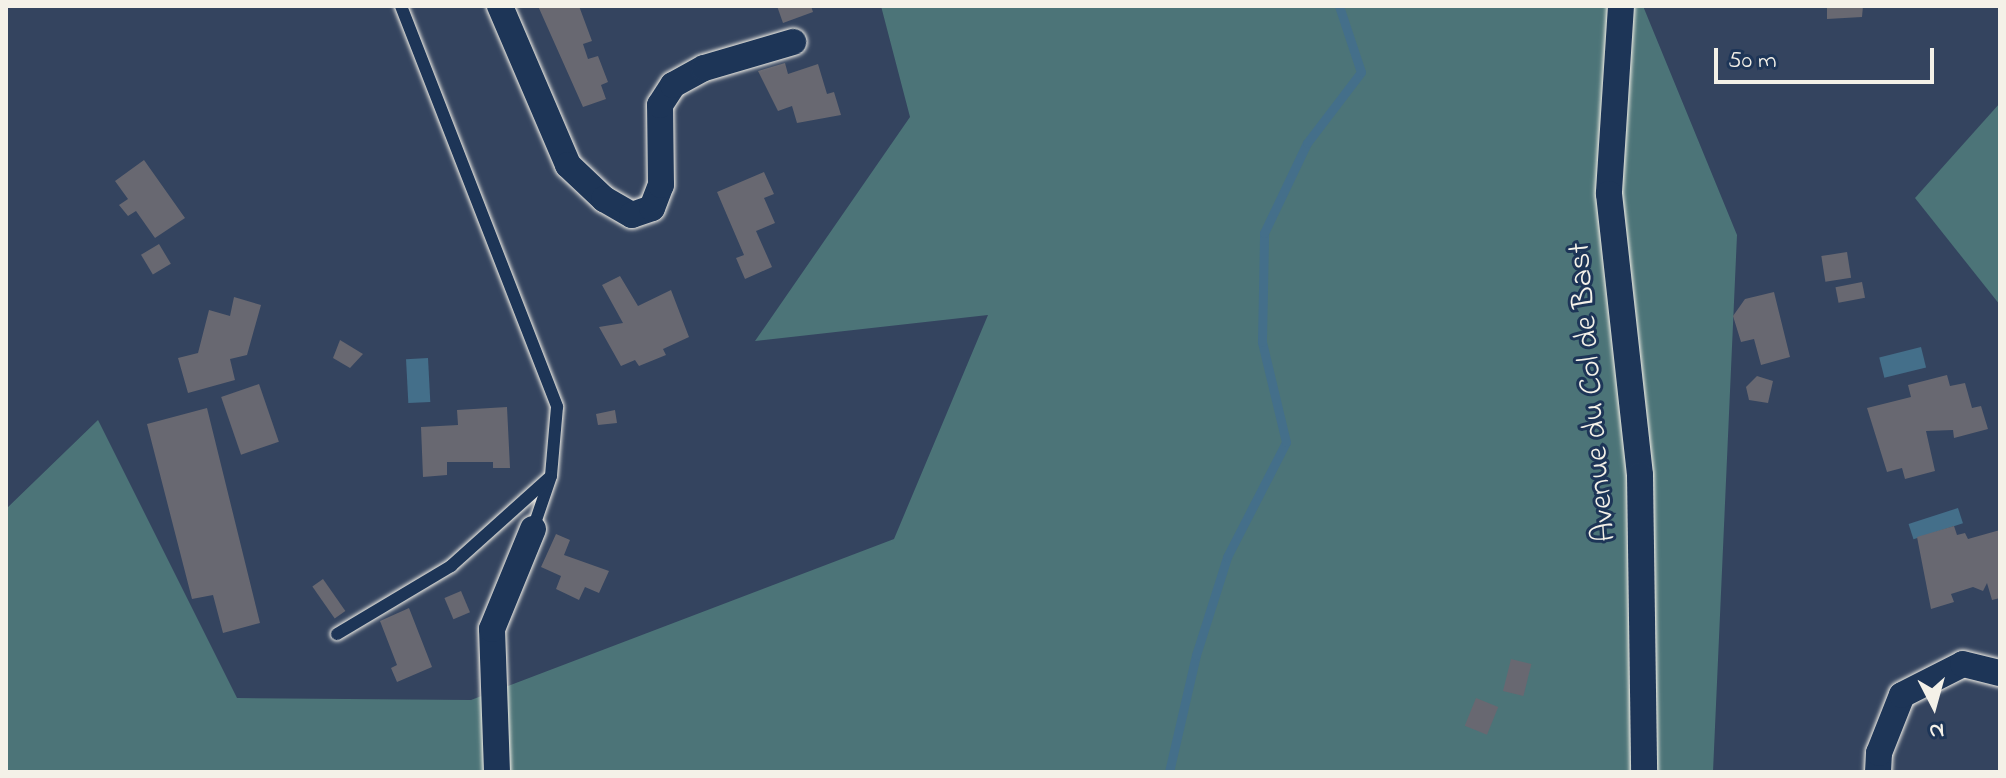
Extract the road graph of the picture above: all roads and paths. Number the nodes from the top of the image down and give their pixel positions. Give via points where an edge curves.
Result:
1 (401, 6) edge
2 (500, 6) edge
3 (1621, 6) edge
4 (793, 42) dead end
5 (551, 476) junction
6 (533, 529) joint
7 (337, 634) dead end
8 (2000, 673) edge
9 (497, 772) edge
10 (1644, 772) edge
11 (1878, 772) edge

1 - 5 lane via 557,407
2 - 4 street via 568,165 604,199 632,215 652,208 661,185 660,105 673,85 704,68
3 - 10 street, Avenue du Col de Bast via 1609,194 1640,475
5 - 6 lane
5 - 7 lane via 451,566
6 - 9 street via 492,629
8 - 11 street via 1963,664 1902,695

